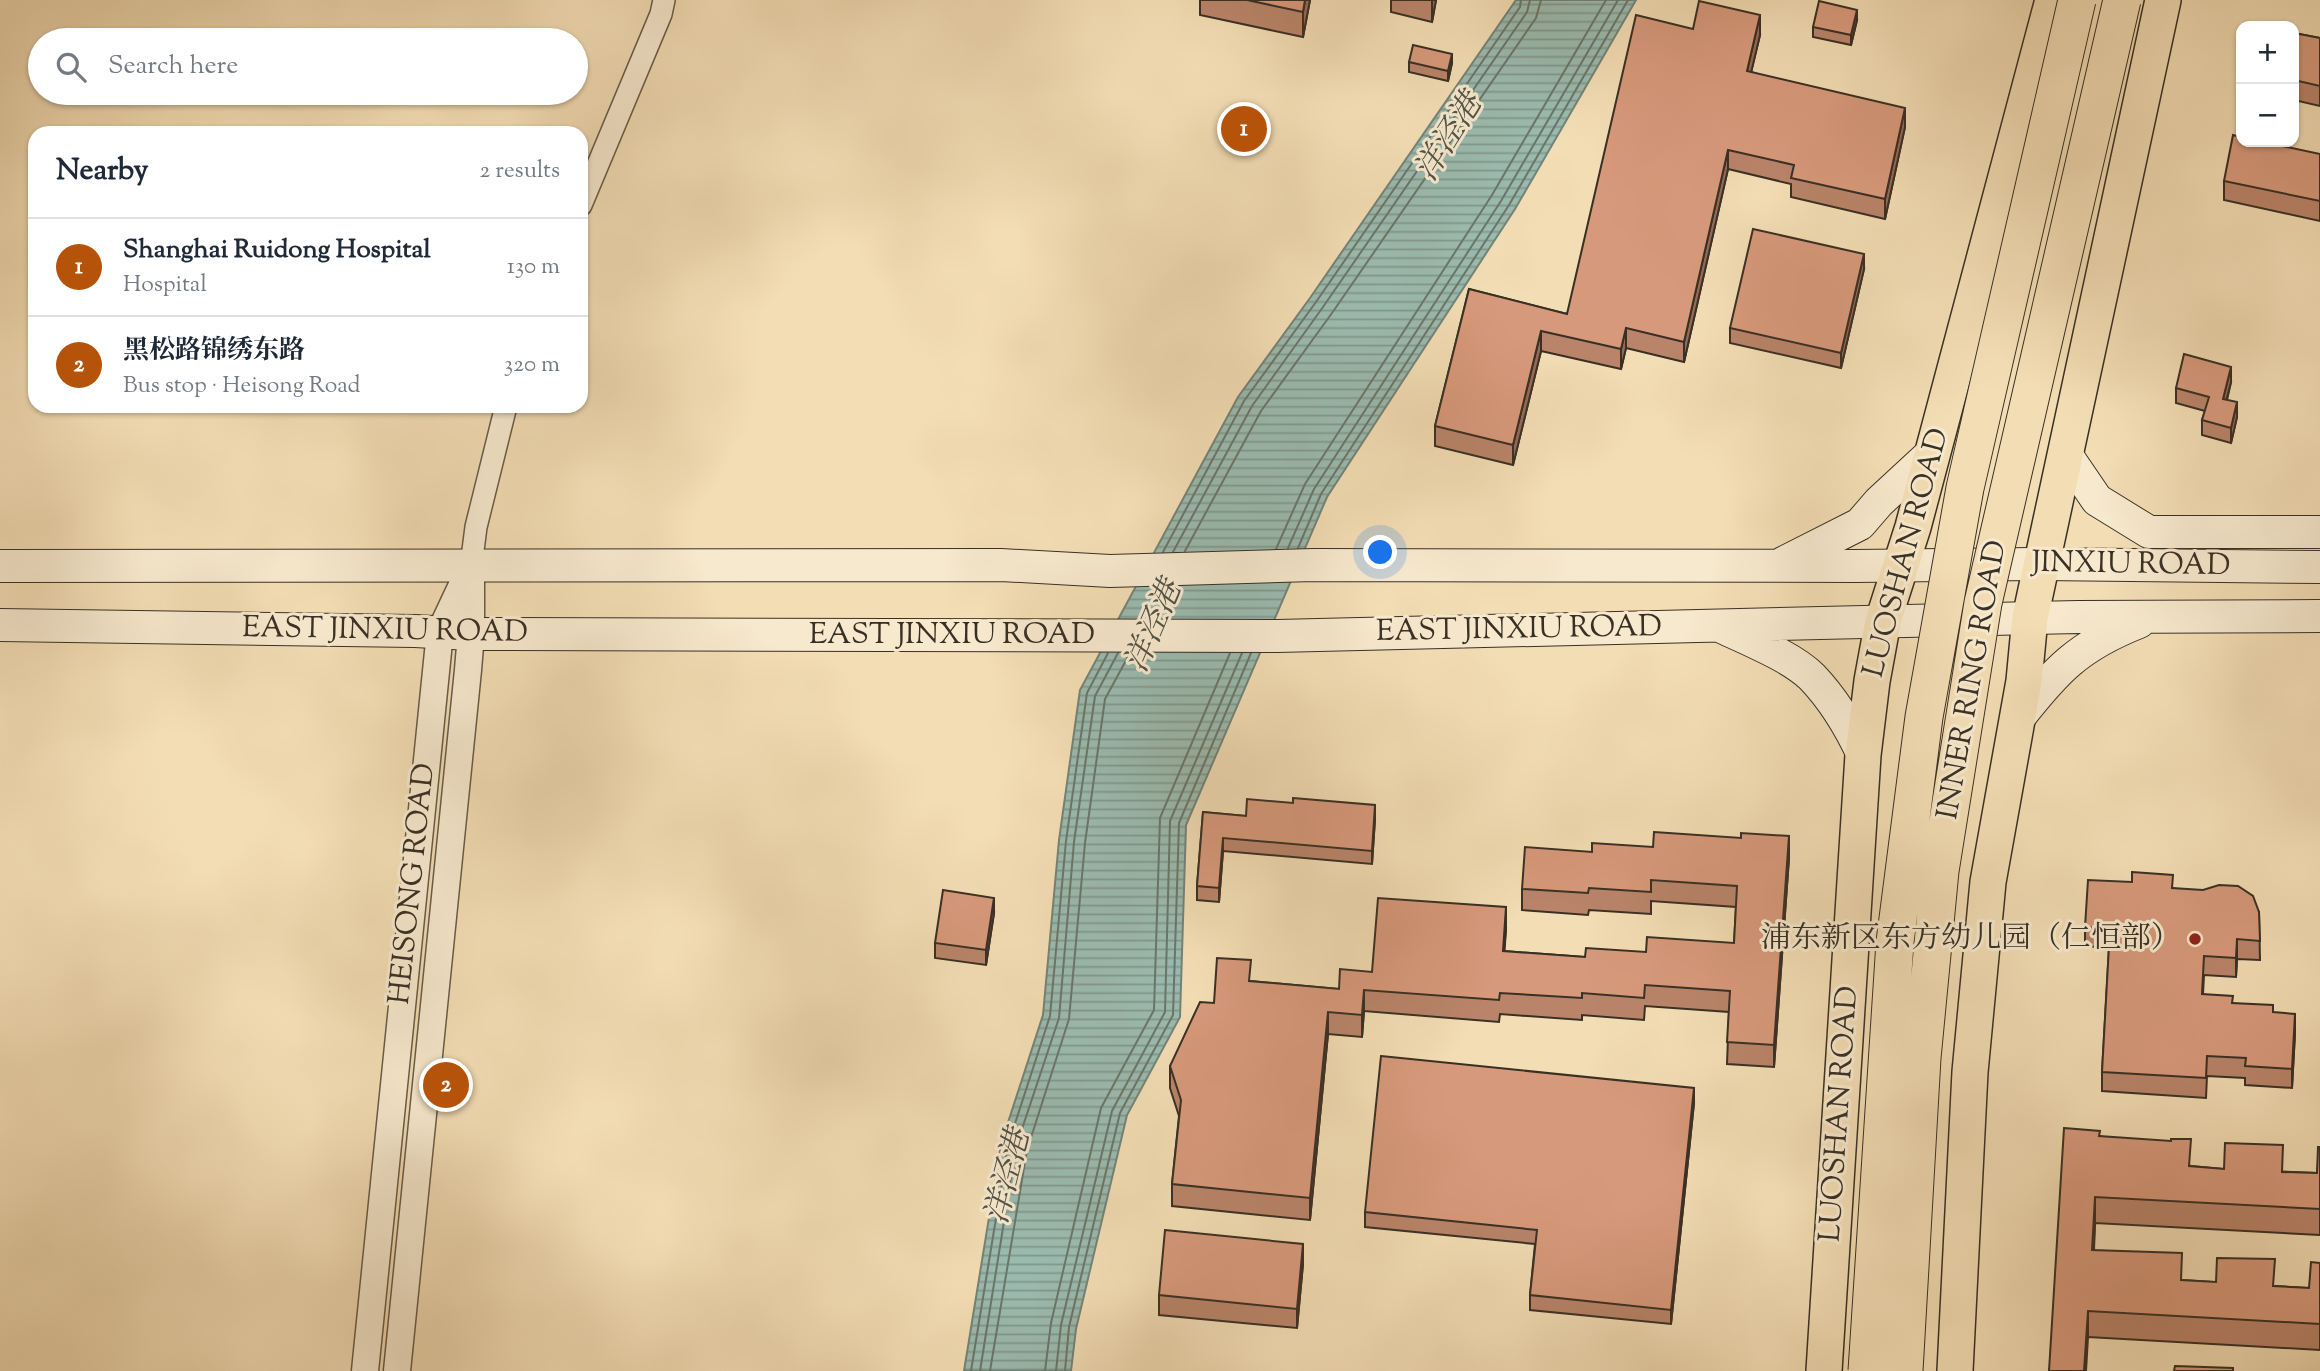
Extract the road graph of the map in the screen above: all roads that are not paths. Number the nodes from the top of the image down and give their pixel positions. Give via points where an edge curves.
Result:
1 (664, 0) edge
2 (2053, 0) edge
3 (2077, 0) edge
4 (2122, 0) edge
5 (2163, 0) edge
6 (588, 188) edge
7 (504, 413) edge
8 (1932, 453) junction
9 (2064, 453) junction
10 (2320, 533) edge
11 (2041, 564) junction
12 (1900, 565) junction
13 (0, 566) edge
14 (471, 566) junction
15 (1777, 566) junction
16 (2320, 567) edge
17 (2154, 616) junction
18 (2320, 616) edge
19 (2030, 618) junction
20 (1883, 621) junction
21 (0, 625) edge
22 (1718, 625) junction
23 (440, 632) junction
24 (471, 634) junction
25 (2017, 720) junction
26 (1863, 754) junction
27 (365, 1371) edge
28 (397, 1371) edge
29 (1824, 1371) edge
30 (1867, 1371) edge
31 (1904, 1371) edge
32 (1955, 1371) edge

1 - 6 street
2 - 8 main road, LUOSHAN ROAD
3 - 30 highway, INNER RING ROAD, bridge via 1965,488 1924,717 1895,942
4 - 31 highway, INNER RING ROAD, bridge via 1983,603 1944,844 1922,1058
5 - 9 main road
7 - 14 street, HEISONG ROAD
8 - 12 main road, LUOSHAN ROAD
8 - 15 main road via 1860,524
9 - 10 main road via 2098,500 2149,532
9 - 11 main road
11 - 12 main road, JINXIU ROAD
11 - 16 main road, JINXIU ROAD
11 - 19 main road
12 - 15 main road, EAST JINXIU ROAD
12 - 20 main road, LUOSHAN ROAD
13 - 14 main road, EAST JINXIU ROAD
14 - 15 main road, EAST JINXIU ROAD via 1001,565 1110,571 1313,565
14 - 23 street
14 - 24 street, HEISONG ROAD
17 - 18 main road, JINXIU ROAD
17 - 19 main road, JINXIU ROAD
17 - 25 main road via 2109,634 2074,656
19 - 20 main road, EAST JINXIU ROAD
19 - 25 main road
20 - 22 main road, EAST JINXIU ROAD
20 - 26 main road, LUOSHAN ROAD
21 - 23 main road, EAST JINXIU ROAD
22 - 24 main road, EAST JINXIU ROAD via 1277,636
22 - 26 main road via 1779,654 1811,676 1849,724
23 - 24 main road, EAST JINXIU ROAD
23 - 27 street
24 - 28 street, HEISONG ROAD
25 - 32 main road via 1988,882 1970,1072
26 - 29 main road, LUOSHAN ROAD

